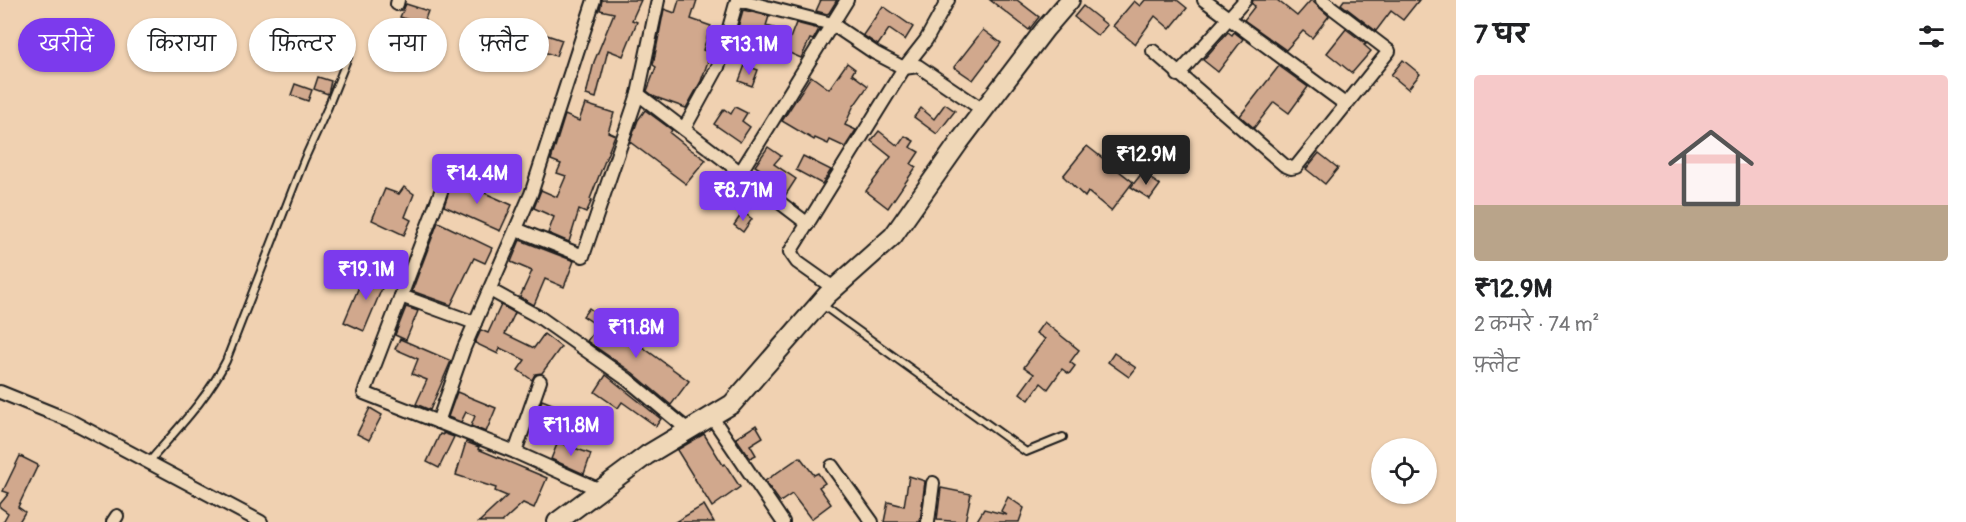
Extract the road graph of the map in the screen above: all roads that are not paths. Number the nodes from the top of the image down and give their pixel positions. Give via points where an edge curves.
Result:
1 (594, 0) edge
2 (658, 0) edge
3 (738, 0) edge
4 (848, 0) edge
5 (948, 0) edge
6 (1070, 0) edge
7 (1204, 0) edge
8 (1245, 0) edge
9 (1322, 0) edge
10 (772, 5) edge
11 (1228, 20) junction
12 (832, 24) junction
13 (1152, 51) dead end
14 (904, 68) junction
15 (342, 72) edge
16 (1178, 75) junction
17 (638, 94) junction
18 (1345, 104) junction
19 (983, 110) junction
20 (684, 129) junction
21 (740, 173) junction
22 (445, 181) dead end
23 (807, 224) junction
24 (516, 229) junction
25 (835, 289) junction
26 (490, 290) junction
27 (401, 296) junction
28 (820, 304) junction
29 (475, 323) junction
30 (540, 381) dead end
31 (0, 392) edge
32 (711, 416) junction
33 (438, 422) junction
34 (688, 430) junction
35 (1062, 437) dead end
36 (515, 452) junction
37 (148, 462) junction
38 (832, 466) dead end
39 (933, 483) dead end
40 (600, 490) junction
41 (261, 522) edge
42 (557, 522) edge
43 (783, 522) edge
44 (872, 522) edge
45 (928, 522) edge

1 - 24 street
2 - 17 street
3 - 10 street
3 - 20 street via 718,67
4 - 12 street
5 - 14 street via 926,40
6 - 19 street
7 - 11 street
8 - 11 street
9 - 18 street via 1389,51
10 - 12 street
11 - 16 street
11 - 18 street
12 - 14 street
12 - 21 street
13 - 16 street
14 - 19 street via 918,66
14 - 23 street
15 - 37 lane via 226,361 205,395
16 - 18 street via 1291,168 1302,162
17 - 20 street
17 - 24 street via 582,256
19 - 25 street via 893,236
20 - 21 street
21 - 23 street
22 - 27 street
23 - 25 street via 790,252 797,262
24 - 26 street
25 - 28 street
26 - 29 street
26 - 34 street via 539,317 620,373
27 - 29 street
27 - 33 street via 364,393
28 - 32 street via 732,404
28 - 35 lane via 1026,452
29 - 33 street
30 - 36 street
31 - 37 street via 69,420
32 - 34 street
32 - 43 street
33 - 36 street
34 - 40 street
36 - 40 street
37 - 41 street
38 - 44 street
39 - 45 street
40 - 42 street

